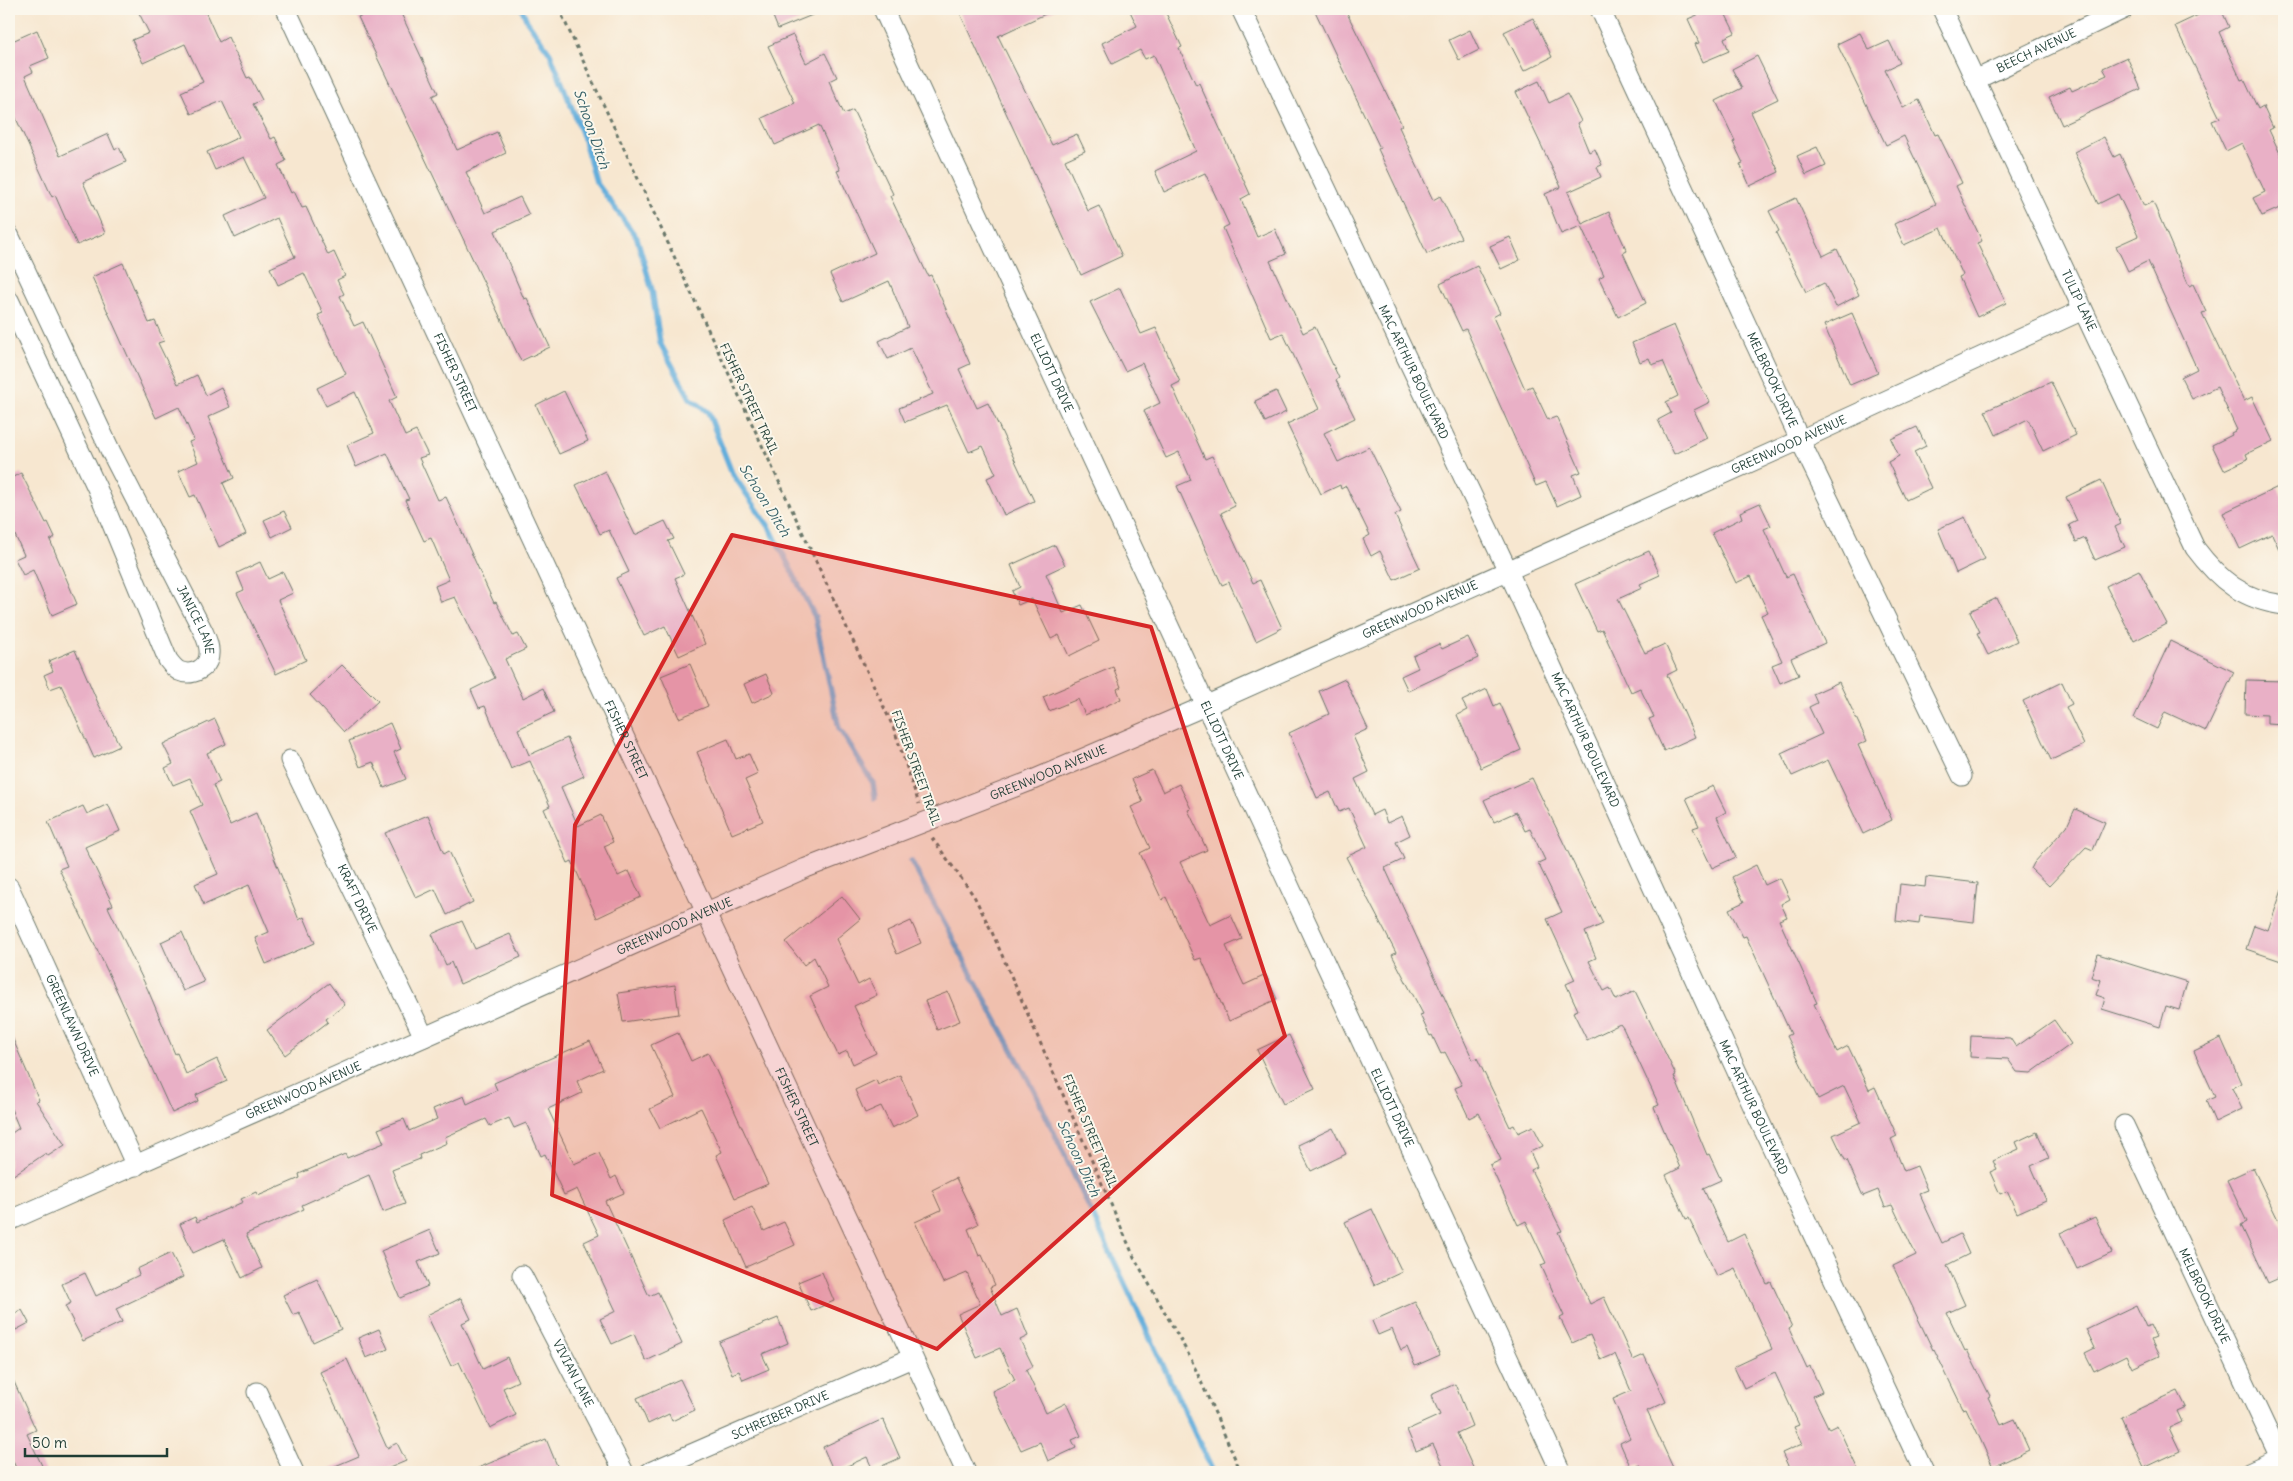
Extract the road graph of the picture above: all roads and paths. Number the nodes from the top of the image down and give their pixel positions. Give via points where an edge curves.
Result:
1 (286, 9) edge
2 (559, 9) edge
3 (883, 9) edge
4 (1240, 9) edge
5 (1600, 9) edge
6 (1942, 9) edge
7 (2124, 9) edge
8 (1975, 80) junction
9 (9, 235) edge
10 (9, 300) edge
11 (2083, 310) junction
12 (72, 365) junction
13 (45, 377) junction
14 (1800, 440) junction
15 (1508, 571) junction
16 (2284, 605) edge
17 (1205, 706) junction
18 (290, 760) dead end
19 (1962, 776) dead end
20 (925, 823) junction
21 (9, 887) edge
22 (707, 913) junction
23 (424, 1037) junction
24 (2124, 1125) dead end
25 (136, 1166) junction
26 (9, 1221) edge
27 (522, 1275) dead end
28 (912, 1358) junction
29 (257, 1392) dead end
30 (2283, 1460) edge
31 (294, 1472) edge
32 (624, 1472) edge
33 (650, 1472) edge
34 (966, 1472) edge
35 (1241, 1472) edge
36 (1561, 1472) edge
37 (1924, 1472) edge
38 (2249, 1472) edge

1 - 22 street, FISHER STREET
2 - 20 path, FISHER STREET TRAIL via 894,729
3 - 17 street, ELLIOTT DRIVE
4 - 15 street, MAC ARTHUR BOULEVARD
5 - 14 street, MELBROOK DRIVE
6 - 8 street, TULIP LANE
7 - 8 street, BEECH AVENUE
8 - 11 street, TULIP LANE
9 - 12 street, JANICE LANE
10 - 13 street, JANICE LANE
11 - 14 street, GREENWOOD AVENUE
11 - 16 street, TULIP LANE via 2195,548 2229,585 2256,600
12 - 13 street
12 - 13 street, JANICE LANE via 111,452 203,631 210,656 198,671 187,674 178,671 168,660 97,488
14 - 15 street, GREENWOOD AVENUE
14 - 19 street, MELBROOK DRIVE
15 - 17 street, GREENWOOD AVENUE
15 - 37 street, MAC ARTHUR BOULEVARD
17 - 20 street, GREENWOOD AVENUE
17 - 36 street, ELLIOTT DRIVE
18 - 23 street, KRAFT DRIVE
20 - 22 street, GREENWOOD AVENUE via 806,868
20 - 35 path, FISHER STREET TRAIL via 935,843 974,896 991,930 1134,1257 1191,1359
21 - 25 street, GREENLAWN DRIVE
22 - 23 street, GREENWOOD AVENUE
22 - 28 street, FISHER STREET
23 - 25 street, GREENWOOD AVENUE
24 - 30 street, MELBROOK DRIVE
25 - 26 street, GREENWOOD AVENUE
27 - 32 street, VIVIAN LANE
28 - 33 street, SCHREIBER DRIVE
28 - 34 street, FISHER STREET
29 - 31 street
30 - 38 street

